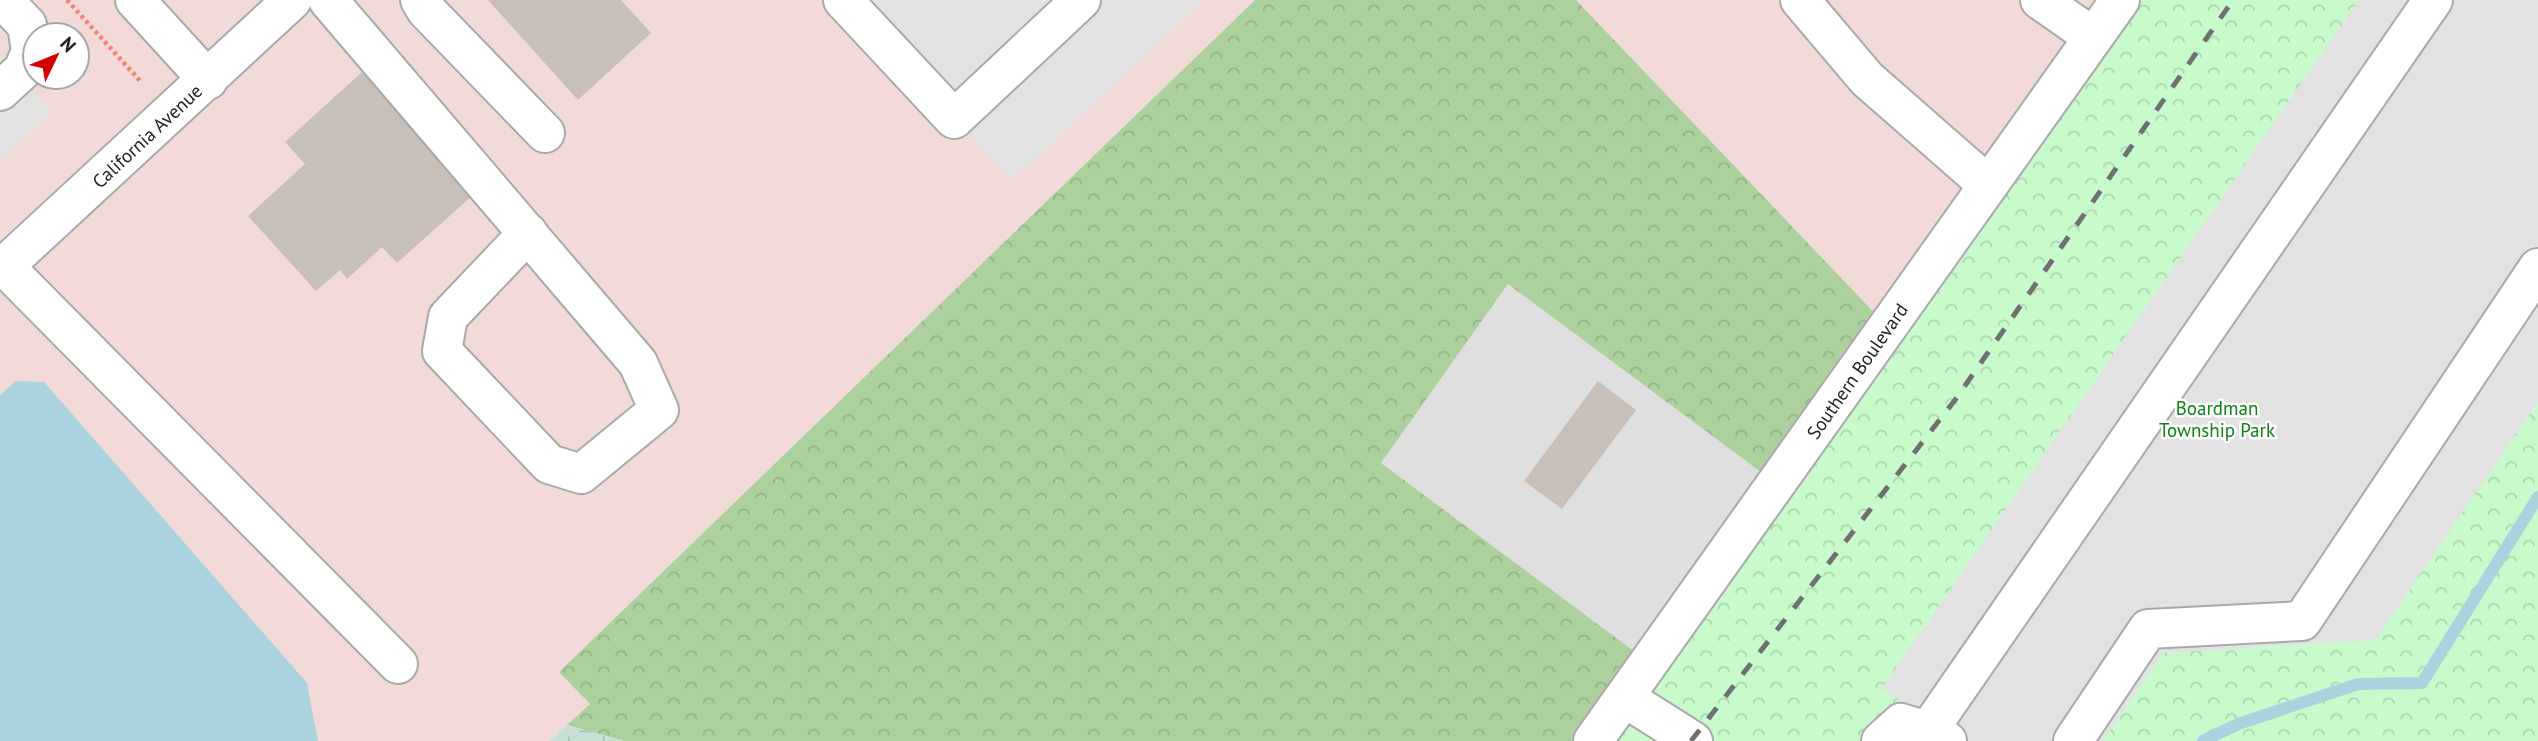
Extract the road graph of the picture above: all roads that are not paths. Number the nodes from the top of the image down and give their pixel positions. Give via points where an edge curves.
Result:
1 (3, 0) edge
2 (135, 0) edge
3 (292, 0) edge
4 (328, 0) edge
5 (420, 0) edge
6 (843, 0) edge
7 (1081, 0) edge
8 (1800, 0) edge
9 (2040, 0) edge
10 (2120, 0) edge
11 (2433, 0) edge
12 (2093, 37) junction
13 (208, 80) junction
14 (0, 91) edge
15 (545, 133) dead end
16 (1988, 186) junction
17 (528, 233) junction
18 (2, 268) edge
19 (2538, 268) edge
20 (2526, 314) edge
21 (398, 664) dead end
22 (1625, 698) junction
23 (1938, 736) edge
24 (1593, 741) edge
25 (1693, 741) edge
26 (1881, 741) edge
27 (2073, 741) edge

1 - 14 street via 27,25 31,51 23,70
2 - 13 street
3 - 13 street, California Avenue
4 - 17 street
5 - 15 street
6 - 7 street via 954,118
8 - 16 street via 1867,79
9 - 12 street
10 - 12 street, Southern Boulevard
11 - 23 street
12 - 16 street, Southern Boulevard
13 - 18 street, California Avenue
16 - 22 street, Southern Boulevard
17 - 17 street via 638,363 659,410 581,474 550,464 442,351 448,317
18 - 21 street
19 - 20 street
20 - 27 street via 2302,621 2148,629
22 - 24 street, Southern Boulevard
22 - 25 street
23 - 26 street via 1901,723

